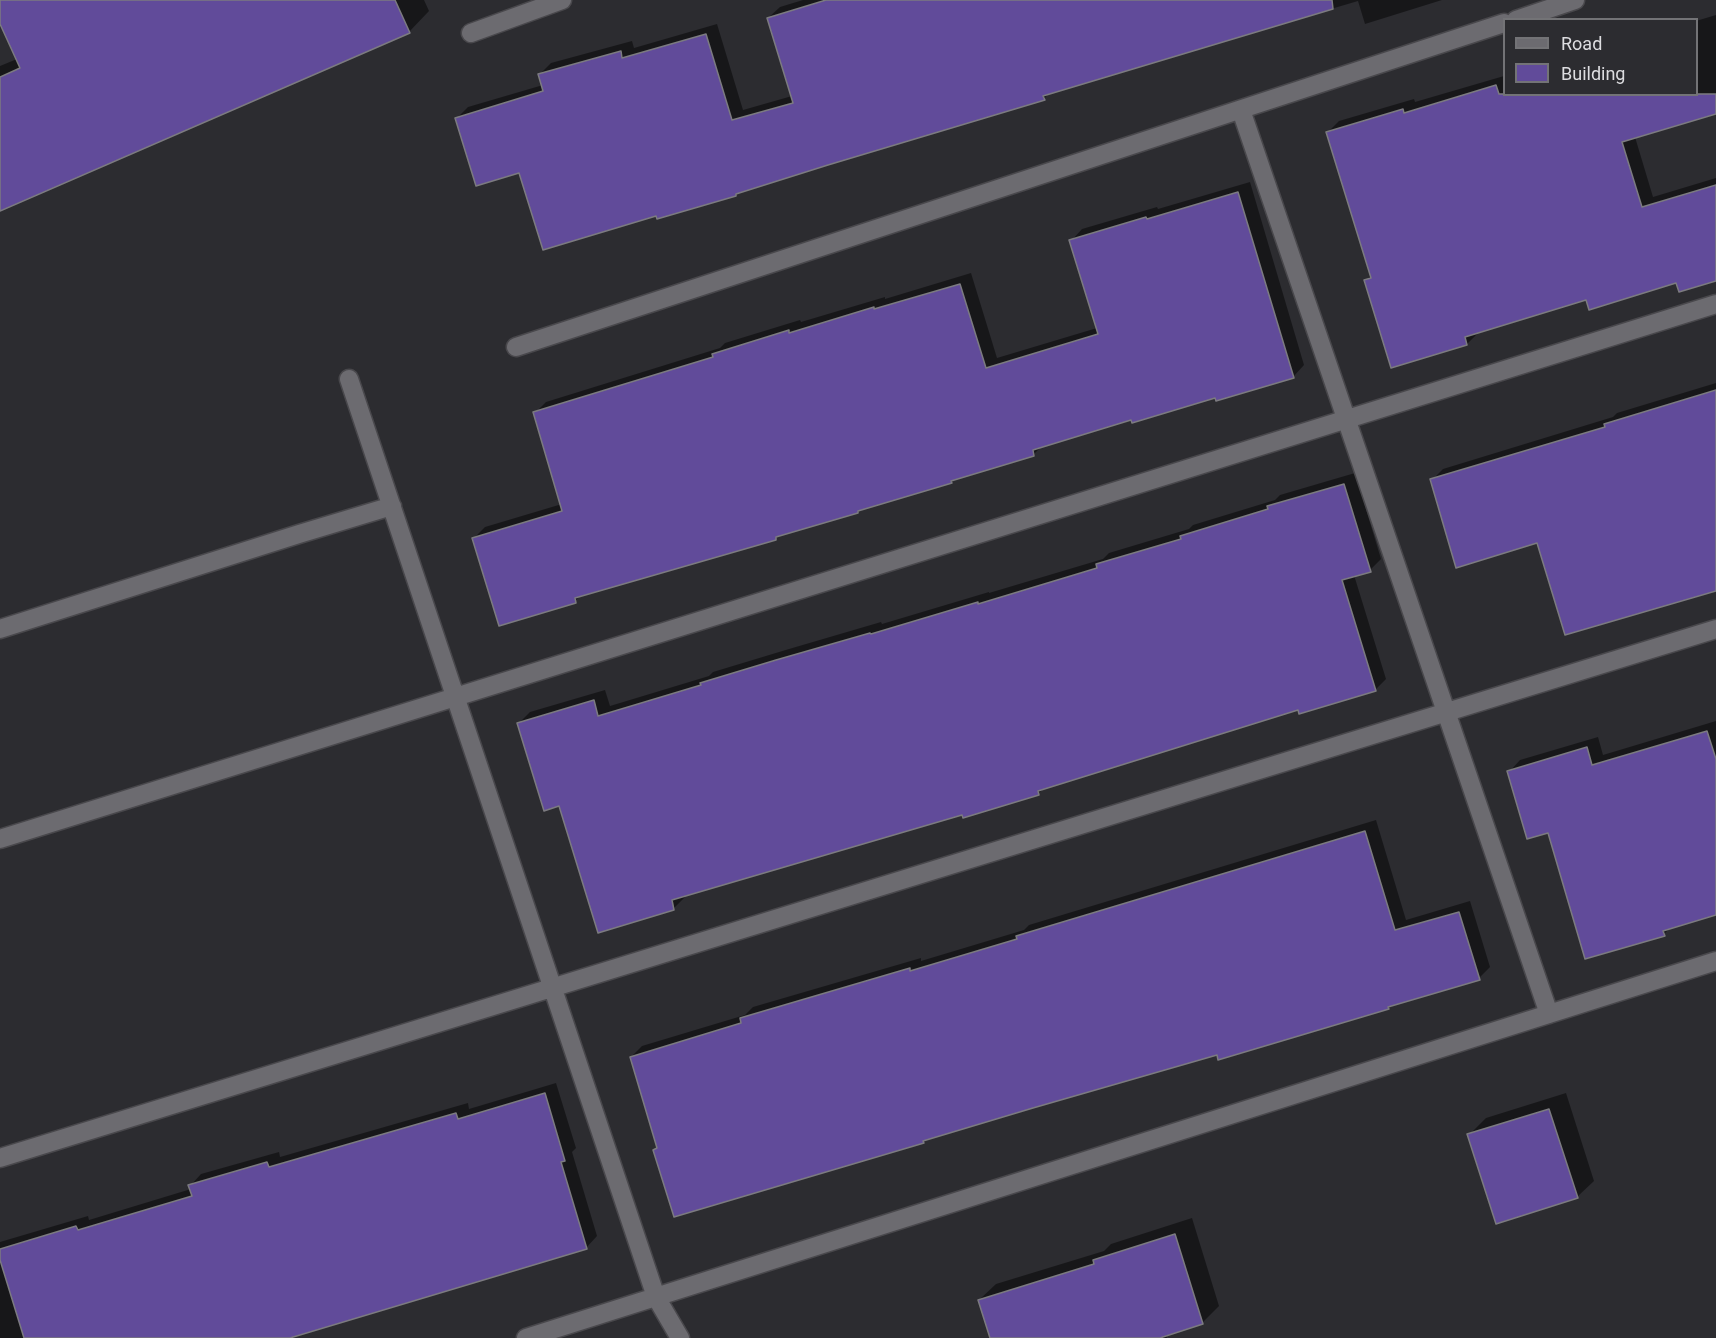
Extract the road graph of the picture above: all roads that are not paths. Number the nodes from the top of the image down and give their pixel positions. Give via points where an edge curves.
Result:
1 (562, 0) edge
2 (1575, 0) edge
3 (1522, 18) edge
4 (1503, 23) edge
5 (471, 33) dead end
6 (1241, 110) junction
7 (1716, 304) edge
8 (516, 347) dead end
9 (349, 379) dead end
10 (1347, 419) junction
11 (392, 506) junction
12 (0, 629) edge
13 (1716, 629) edge
14 (456, 697) junction
15 (1447, 712) junction
16 (0, 839) edge
17 (1716, 961) edge
18 (553, 987) junction
19 (1550, 1014) junction
20 (0, 1158) edge
21 (656, 1297) junction
22 (526, 1338) edge
23 (680, 1338) edge

1 - 5 street
2 - 3 street
4 - 6 street
6 - 8 street
6 - 10 street
7 - 10 street
9 - 11 street
10 - 14 street
10 - 15 street
11 - 12 street
11 - 14 street
13 - 15 street
14 - 16 street
14 - 18 street
15 - 18 street
15 - 19 street
17 - 19 street
18 - 20 street
18 - 21 street
19 - 21 street
21 - 22 street
21 - 23 street

